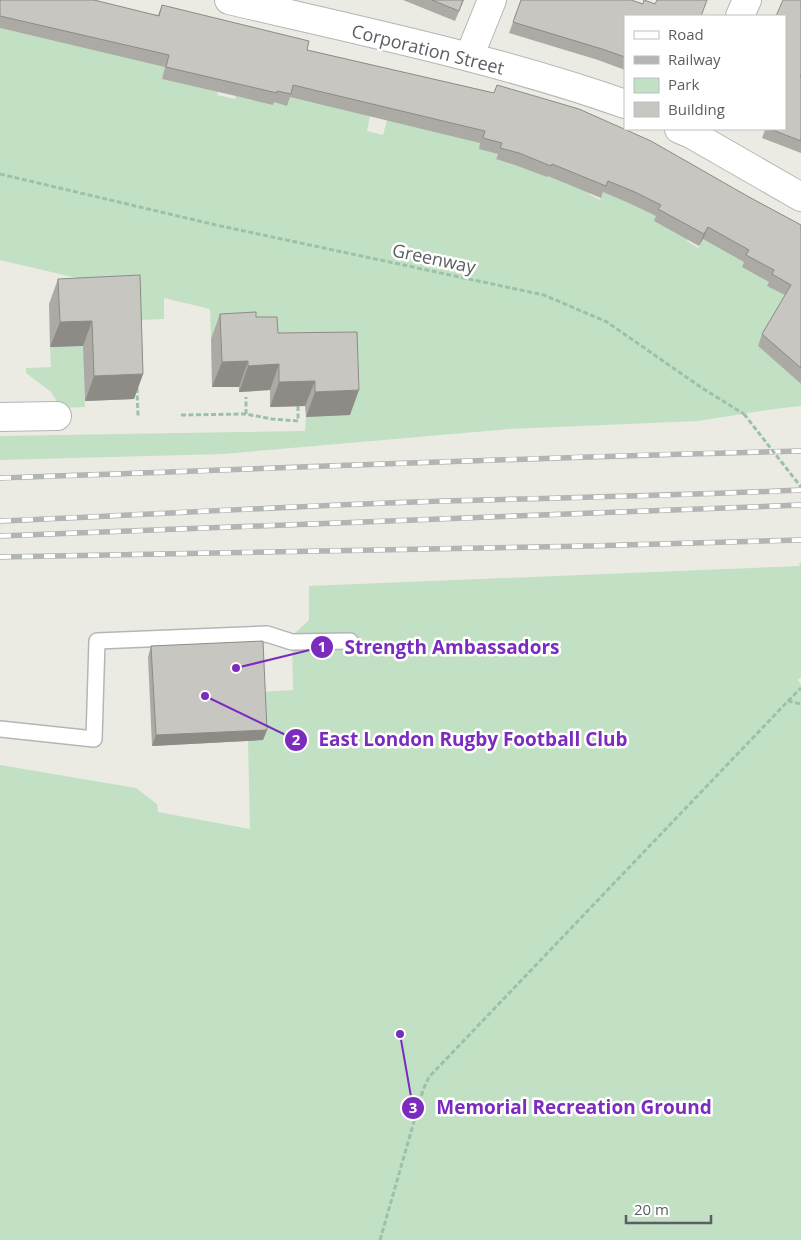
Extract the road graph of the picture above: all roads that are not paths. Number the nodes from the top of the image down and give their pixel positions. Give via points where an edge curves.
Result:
1 (492, 0) edge
2 (747, 0) edge
3 (238, 1) edge
4 (740, 15) edge
5 (469, 57) junction
6 (624, 104) edge
7 (689, 131) edge
8 (801, 197) edge
9 (57, 416) dead end
10 (0, 417) edge
11 (350, 641) dead end
12 (0, 729) edge

1 - 5 street
2 - 4 street
3 - 5 street, Corporation Street
5 - 6 street, Corporation Street
7 - 8 street
9 - 10 street
11 - 12 lane via 292,642 267,634 97,641 94,739

